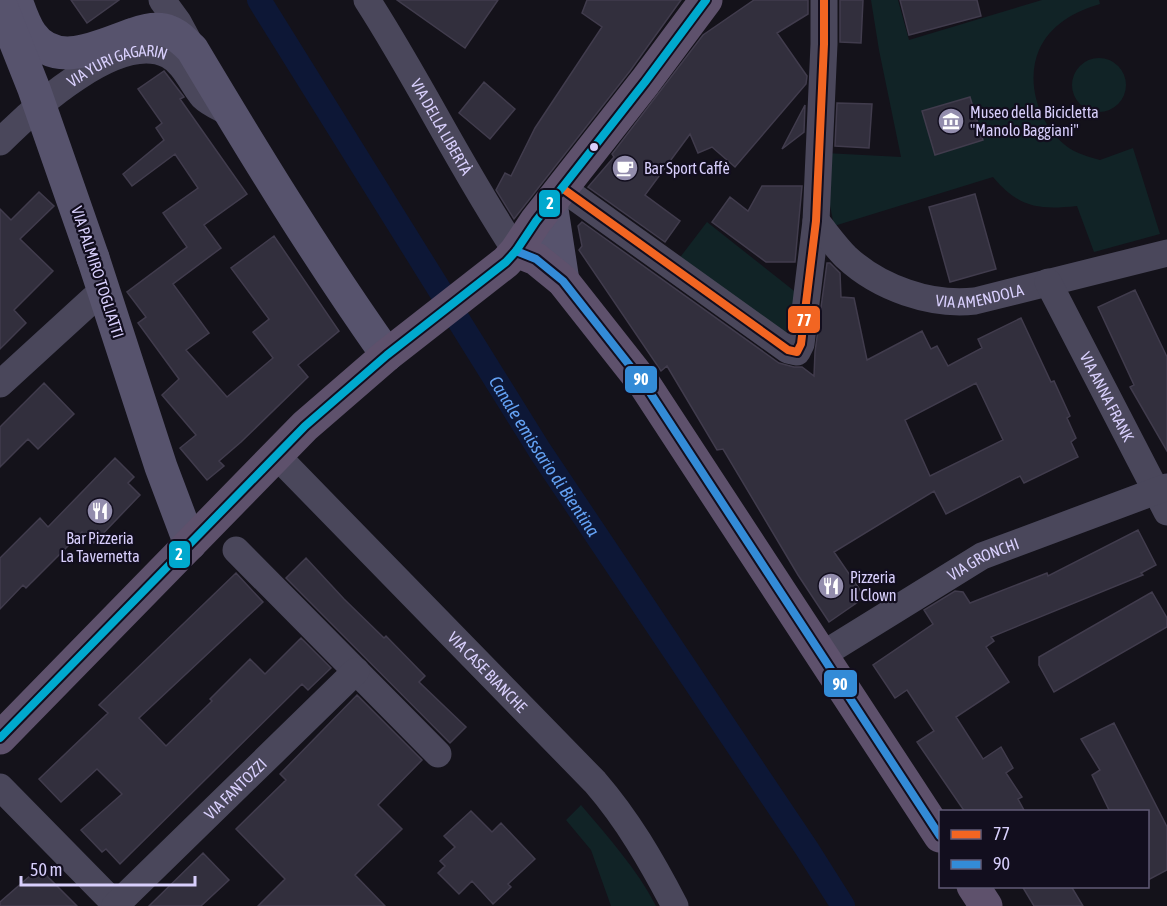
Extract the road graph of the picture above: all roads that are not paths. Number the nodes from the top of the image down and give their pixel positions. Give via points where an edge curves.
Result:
1 (162, 0) edge
2 (706, 0) edge
3 (824, 0) edge
4 (370, 1) edge
5 (13, 8) edge
6 (192, 49) junction
7 (231, 114) junction
8 (0, 142) edge
9 (556, 195) junction
10 (816, 221) junction
11 (1167, 253) edge
12 (511, 257) junction
13 (564, 281) junction
14 (1048, 282) junction
15 (93, 299) dead end
16 (400, 345) junction
17 (0, 384) edge
18 (276, 455) junction
19 (1163, 496) edge
20 (190, 544) junction
21 (236, 550) dead end
22 (822, 655) junction
23 (356, 671) junction
24 (0, 738) edge
25 (438, 754) dead end
26 (0, 787) edge
27 (939, 834) edge
28 (974, 888) edge
29 (116, 906) edge
30 (675, 906) edge
31 (986, 906) edge

1 - 6 street, VIA PALMIRO TOGLIATTI
2 - 9 main road
3 - 10 street
4 - 12 street, VIA DELLA LIBERTÀ via 487,205
5 - 6 main road, VIA PALMIRO TOGLIATTI via 37,42 56,51 86,51 155,29 178,36
5 - 20 main road, VIA PALMIRO TOGLIATTI, bridge via 42,111
6 - 7 main road, VIA PALMIRO TOGLIATTI
7 - 8 street, VIA YURI GAGARIN via 204,99 168,54 138,50 101,64 64,86
7 - 16 main road, VIA PALMIRO TOGLIATTI via 340,288
9 - 10 street via 788,350 797,352
9 - 12 main road
9 - 13 main road
10 - 14 street, VIA AMENDOLA via 858,267 903,290 940,301 975,301
11 - 14 street, VIA AMENDOLA
12 - 13 main road via 536,259
12 - 16 main road
13 - 22 main road via 645,385
14 - 19 street, VIA ANNA FRANK
15 - 17 street
16 - 18 main road
18 - 20 main road
18 - 30 street, VIA CASE BIANCHE via 595,782 636,837
19 - 22 street, VIA GRONCHI via 982,556
20 - 24 main road
21 - 23 street
22 - 27 main road
23 - 25 street
23 - 29 street, VIA FANTOZZI
26 - 29 street
28 - 31 main road

